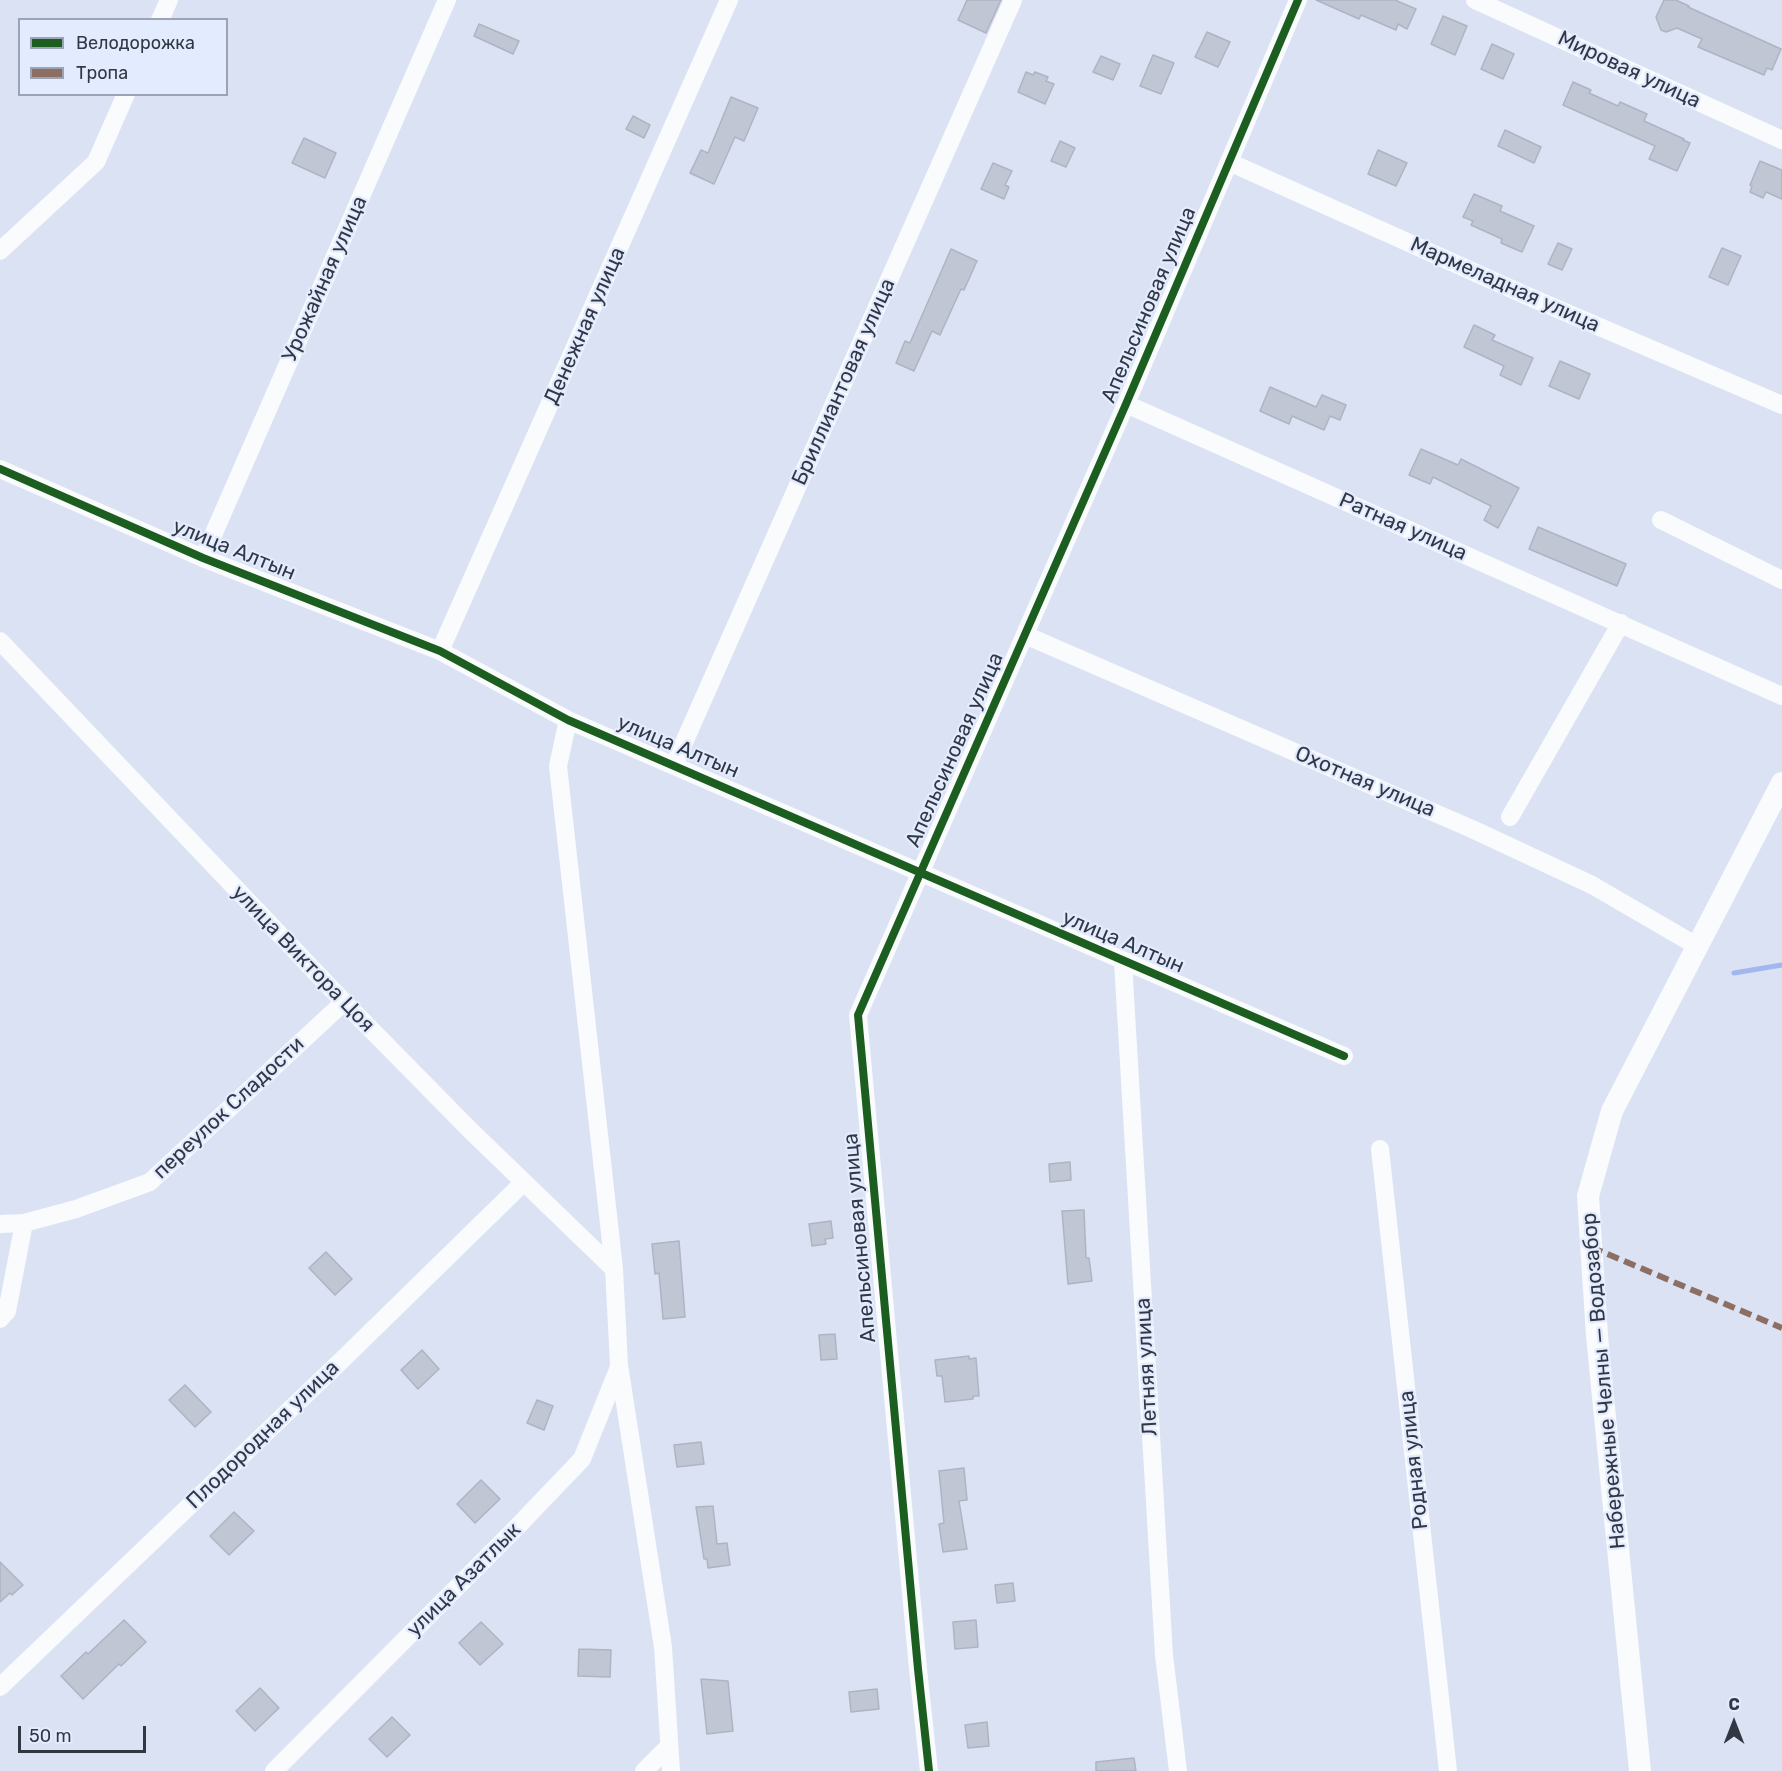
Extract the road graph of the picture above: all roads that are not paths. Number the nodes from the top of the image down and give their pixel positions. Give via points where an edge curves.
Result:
1 (169, 0) edge
2 (447, 0) edge
3 (729, 0) edge
4 (1014, 0) edge
5 (1298, 0) edge
6 (1475, 0) edge
7 (161, 18) edge
8 (125, 96) edge
9 (1782, 140) edge
10 (1229, 162) junction
11 (0, 251) edge
12 (1126, 404) junction
13 (1782, 405) edge
14 (0, 469) edge
15 (1660, 520) dead end
16 (203, 558) junction
17 (1782, 580) edge
18 (1621, 624) junction
19 (1025, 635) junction
20 (0, 641) edge
21 (440, 651) junction
22 (1782, 696) edge
23 (568, 720) junction
24 (674, 765) junction
25 (1782, 783) edge
26 (1510, 817) dead end
27 (920, 873) junction
28 (1697, 946) junction
29 (1123, 962) junction
30 (344, 1002) junction
31 (1344, 1056) dead end
32 (1380, 1149) dead end
33 (524, 1182) junction
34 (24, 1223) junction
35 (0, 1224) edge
36 (614, 1269) junction
37 (0, 1319) edge
38 (619, 1365) junction
39 (0, 1687) edge
40 (669, 1746) junction
41 (273, 1771) edge
42 (644, 1771) edge
43 (671, 1771) edge
44 (929, 1771) edge
45 (1178, 1771) edge
46 (1448, 1771) edge
47 (1640, 1771) edge

1 - 7 street
2 - 16 street, Урожайная улица
3 - 21 street, Денежная улица
4 - 24 street, Бриллиантовая улица
5 - 10 street, Апельсиновая улица
6 - 9 street, Мировая улица
8 - 11 street via 96,162
10 - 12 street, Апельсиновая улица
10 - 13 street, Мармеладная улица
12 - 18 street, Ратная улица
12 - 19 street, Апельсиновая улица
14 - 16 street, улица Алтын
15 - 17 street
16 - 21 street, улица Алтын
18 - 22 street, Ратная улица
18 - 26 street
19 - 27 street, Апельсиновая улица
19 - 28 street, Охотная улица via 1472,829 1592,885
20 - 30 street, улица Виктора Цоя
21 - 23 street, улица Алтын
23 - 24 street, улица Алтын
23 - 36 street via 558,766
24 - 27 street, улица Алтын
25 - 28 main road, Набережные Челны — Водозабор
27 - 29 street, улица Алтын
27 - 44 street, Апельсиновая улица via 858,1015
28 - 47 main road, Набережные Челны — Водозабор via 1612,1111 1588,1196 1598,1347
29 - 31 street, улица Алтын
29 - 45 street, Летняя улица via 1164,1655
30 - 33 street, улица Виктора Цоя
30 - 34 street, переулок Сладости via 150,1182
32 - 46 street, Родная улица
33 - 36 street, улица Виктора Цоя
33 - 39 street, Плодородная улица
34 - 35 street, переулок Сладости
34 - 37 street via 7,1311
36 - 38 street
38 - 40 street via 663,1647
38 - 41 street, улица Азатлык via 582,1459
40 - 42 street
40 - 43 street

